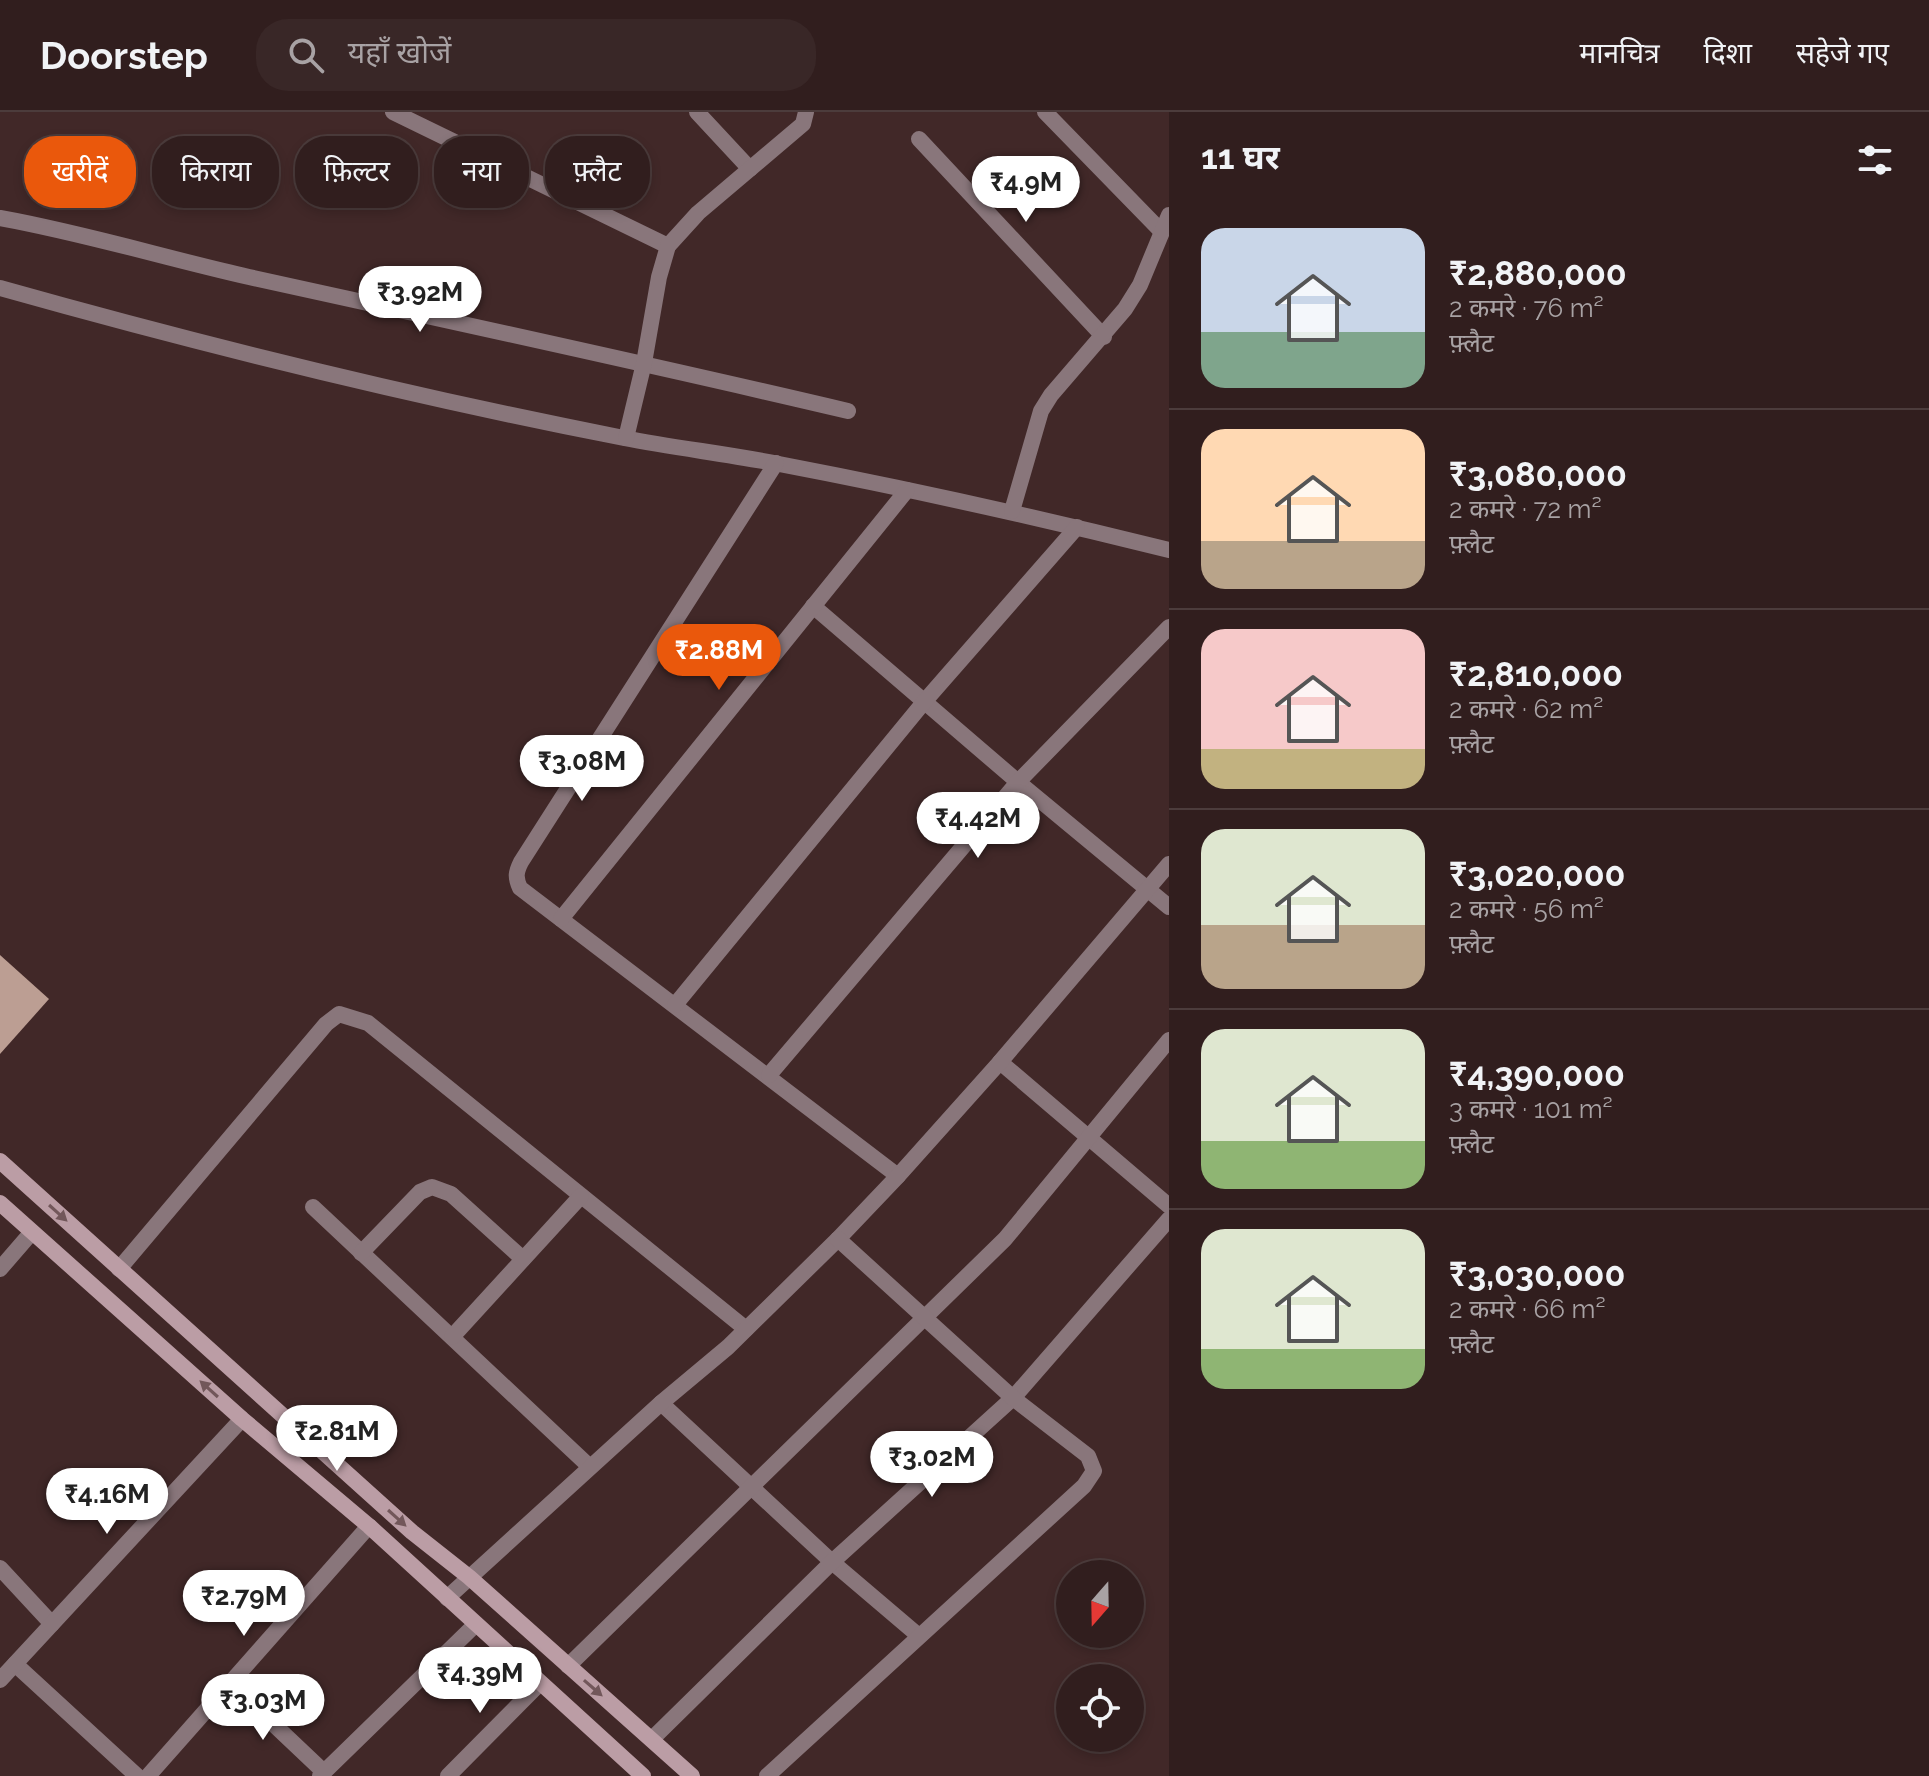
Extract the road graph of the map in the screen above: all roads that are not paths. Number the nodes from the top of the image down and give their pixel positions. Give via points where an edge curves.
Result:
1 (393, 112) edge
2 (697, 112) edge
3 (806, 112) edge
4 (1045, 112) edge
5 (919, 139) dead end
6 (750, 169) junction
7 (0, 218) edge
8 (1165, 223) edge
9 (668, 246) junction
10 (0, 288) edge
11 (1104, 337) junction
12 (644, 363) junction
13 (848, 411) dead end
14 (626, 438) junction
15 (776, 463) junction
16 (907, 490) junction
17 (1012, 511) junction
18 (1077, 527) junction
19 (1169, 550) edge
20 (813, 606) junction
21 (1169, 627) edge
22 (924, 702) junction
23 (1018, 782) junction
24 (1169, 864) edge
25 (1148, 888) junction
26 (1169, 907) edge
27 (561, 919) junction
28 (675, 1005) junction
29 (1169, 1040) edge
30 (1000, 1062) junction
31 (769, 1075) junction
32 (1088, 1139) junction
33 (0, 1161) edge
34 (898, 1176) junction
35 (581, 1196) junction
36 (0, 1203) edge
37 (1169, 1206) edge
38 (313, 1207) dead end
39 (1169, 1219) edge
40 (32, 1232) junction
41 (838, 1239) junction
42 (361, 1253) junction
43 (523, 1259) junction
44 (0, 1269) edge
45 (119, 1269) junction
46 (927, 1318) junction
47 (746, 1329) junction
48 (452, 1337) junction
49 (1013, 1398) junction
50 (661, 1403) junction
51 (242, 1419) junction
52 (590, 1467) junction
53 (753, 1487) junction
54 (369, 1526) junction
55 (832, 1562) junction
56 (0, 1568) edge
57 (469, 1577) junction
58 (447, 1598) junction
59 (52, 1624) junction
60 (476, 1624) junction
61 (919, 1636) junction
62 (15, 1664) junction
63 (568, 1666) junction
64 (0, 1680) edge
65 (230, 1683) junction
66 (540, 1683) junction
67 (652, 1739) junction
68 (322, 1774) edge
69 (137, 1776) edge
70 (148, 1776) edge
71 (448, 1776) edge
72 (643, 1776) edge
73 (692, 1776) edge
74 (767, 1776) edge

1 - 9 street
2 - 6 street
3 - 6 street via 803,124
4 - 8 street
5 - 11 street
6 - 9 street
7 - 12 street
8 - 11 street via 1140,285
9 - 12 street
10 - 14 street via 199,342
11 - 17 street via 1041,411
12 - 13 street
12 - 14 street
14 - 15 street
15 - 16 street
15 - 27 street via 516,872 520,888
16 - 17 street
16 - 20 street
17 - 18 street
18 - 19 street
18 - 22 street
20 - 22 street
20 - 27 street
21 - 23 street
22 - 23 street
22 - 28 street
23 - 25 street
23 - 31 street
24 - 25 street
25 - 26 street
25 - 30 street
27 - 28 street
28 - 31 street
29 - 32 street
30 - 32 street
30 - 34 street
31 - 34 street
32 - 37 street
32 - 46 street via 1005,1239
33 -> 45 main road
34 - 41 street
35 - 43 street
35 - 45 street via 368,1023 339,1014
35 - 47 street
36 - 40 main road
38 - 42 street
39 - 49 street
40 - 44 street
51 -> 40 main road
41 - 46 street
41 - 47 street
42 - 43 street via 420,1192 432,1187 451,1194
42 - 48 street
43 - 48 street
45 -> 57 main road
46 - 49 street
46 - 53 street
47 - 50 street
48 - 52 street
49 - 55 street
49 - 61 street via 1088,1456 1094,1471 1084,1486
50 - 52 street
50 - 53 street
51 - 54 main road
51 - 59 street
52 - 57 street
53 - 55 street
53 - 63 street
54 - 58 main road
54 - 65 street
55 - 61 street
55 - 67 street
56 - 59 street
57 - 58 street
57 - 63 main road
58 - 60 main road
59 - 62 street
60 - 66 main road
60 - 68 street
61 - 74 street
62 - 64 street
62 - 69 street
63 -> 67 main road
65 - 68 street
65 - 70 street
66 - 71 street
66 - 72 main road
67 - 73 main road

